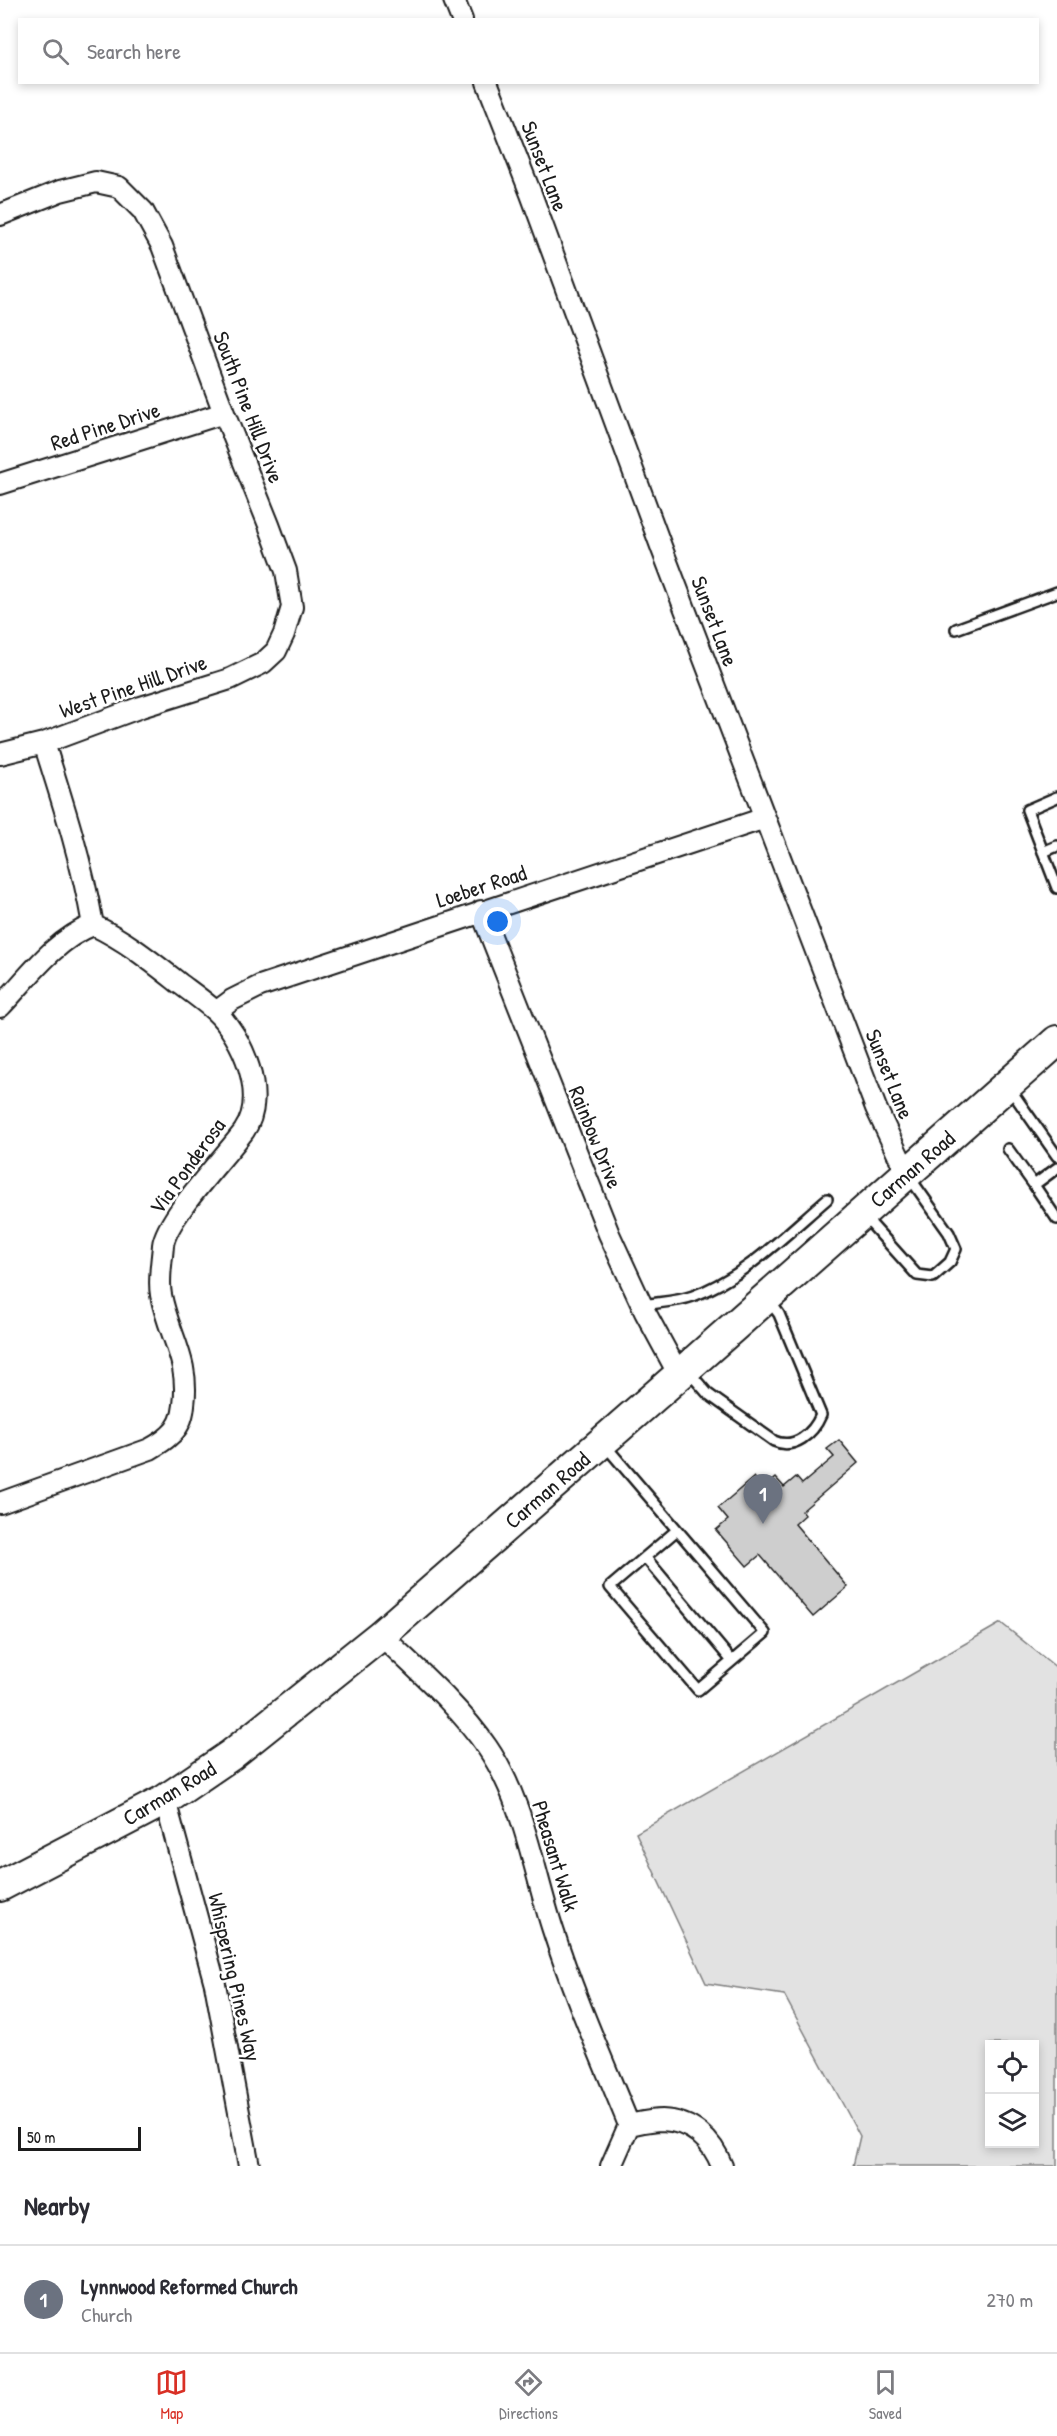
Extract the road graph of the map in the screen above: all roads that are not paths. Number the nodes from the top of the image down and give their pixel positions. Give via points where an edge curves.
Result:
1 (454, 0) edge
2 (461, 18) edge
3 (488, 84) edge
4 (0, 215) edge
5 (224, 413) junction
6 (0, 484) edge
7 (1057, 592) edge
8 (956, 629) dead end
9 (276, 651) joint
10 (44, 743) junction
11 (0, 754) edge
12 (1057, 797) edge
13 (765, 818) junction
14 (1057, 846) edge
15 (1043, 852) junction
16 (1057, 888) edge
17 (481, 911) junction
18 (93, 925) junction
19 (0, 1007) edge
20 (216, 1012) junction
21 (1057, 1041) edge
22 (1007, 1085) junction
23 (1008, 1149) dead end
24 (1057, 1156) edge
25 (1057, 1168) edge
26 (907, 1174) junction
27 (1034, 1185) junction
28 (827, 1199) dead end
29 (862, 1213) junction
30 (1057, 1219) edge
31 (767, 1298) junction
32 (642, 1305) junction
33 (682, 1372) junction
34 (602, 1442) junction
35 (0, 1503) edge
36 (677, 1530) junction
37 (645, 1557) junction
38 (381, 1635) junction
39 (732, 1661) junction
40 (165, 1800) junction
41 (0, 1886) edge
42 (629, 2125) junction
43 (249, 2166) edge
44 (611, 2166) edge
45 (722, 2166) edge

1 - 2 street
3 - 13 street, Sunset Lane
4 - 5 street, South Pine Hill Drive via 60,191 96,182 124,191 143,210 162,246
5 - 6 street, Red Pine Drive
5 - 9 street, South Pine Hill Drive via 286,571 292,607
7 - 8 lane
9 - 10 street, West Pine Hill Drive via 230,679
10 - 11 street, West Pine Hill Drive
10 - 18 street via 85,879
12 - 15 lane via 1027,810
13 - 17 street, Loeber Road
13 - 26 street, Sunset Lane via 876,1108
14 - 15 lane
15 - 16 lane
17 - 20 street, Loeber Road via 260,986
17 - 32 street, Rainbow Drive via 609,1234
18 - 19 street via 60,944
18 - 20 street, Via Ponderosa via 144,955
20 - 35 street, Via Ponderosa via 242,1048 253,1082 253,1107 245,1128 181,1210 164,1239 161,1294 184,1362 187,1384 182,1420 170,1436 150,1449
21 - 22 main road, Carman Road
22 - 24 lane
22 - 26 main road, Carman Road
23 - 27 lane
25 - 27 lane
26 - 29 main road, Carman Road
26 - 29 lane via 950,1233 956,1248 950,1262 933,1277 917,1275
27 - 30 lane
28 - 32 lane via 721,1283 690,1297
29 - 31 main road, Carman Road
31 - 33 main road, Carman Road
31 - 33 lane via 779,1314 821,1415 816,1426 792,1445 774,1442
32 - 33 street, Rainbow Drive
33 - 34 main road, Carman Road
34 - 36 lane
34 - 38 main road, Carman Road
36 - 37 lane
36 - 39 lane via 765,1633
37 - 39 lane
37 - 39 lane via 610,1587 698,1690
38 - 40 main road, Carman Road via 231,1755
38 - 42 street, Pheasant Walk via 466,1720 503,1775 516,1804 559,1948
40 - 41 main road, Carman Road
40 - 43 street, Whispering Pines Way via 209,1962
42 - 44 street
42 - 45 street via 662,2120 687,2126 706,2137

